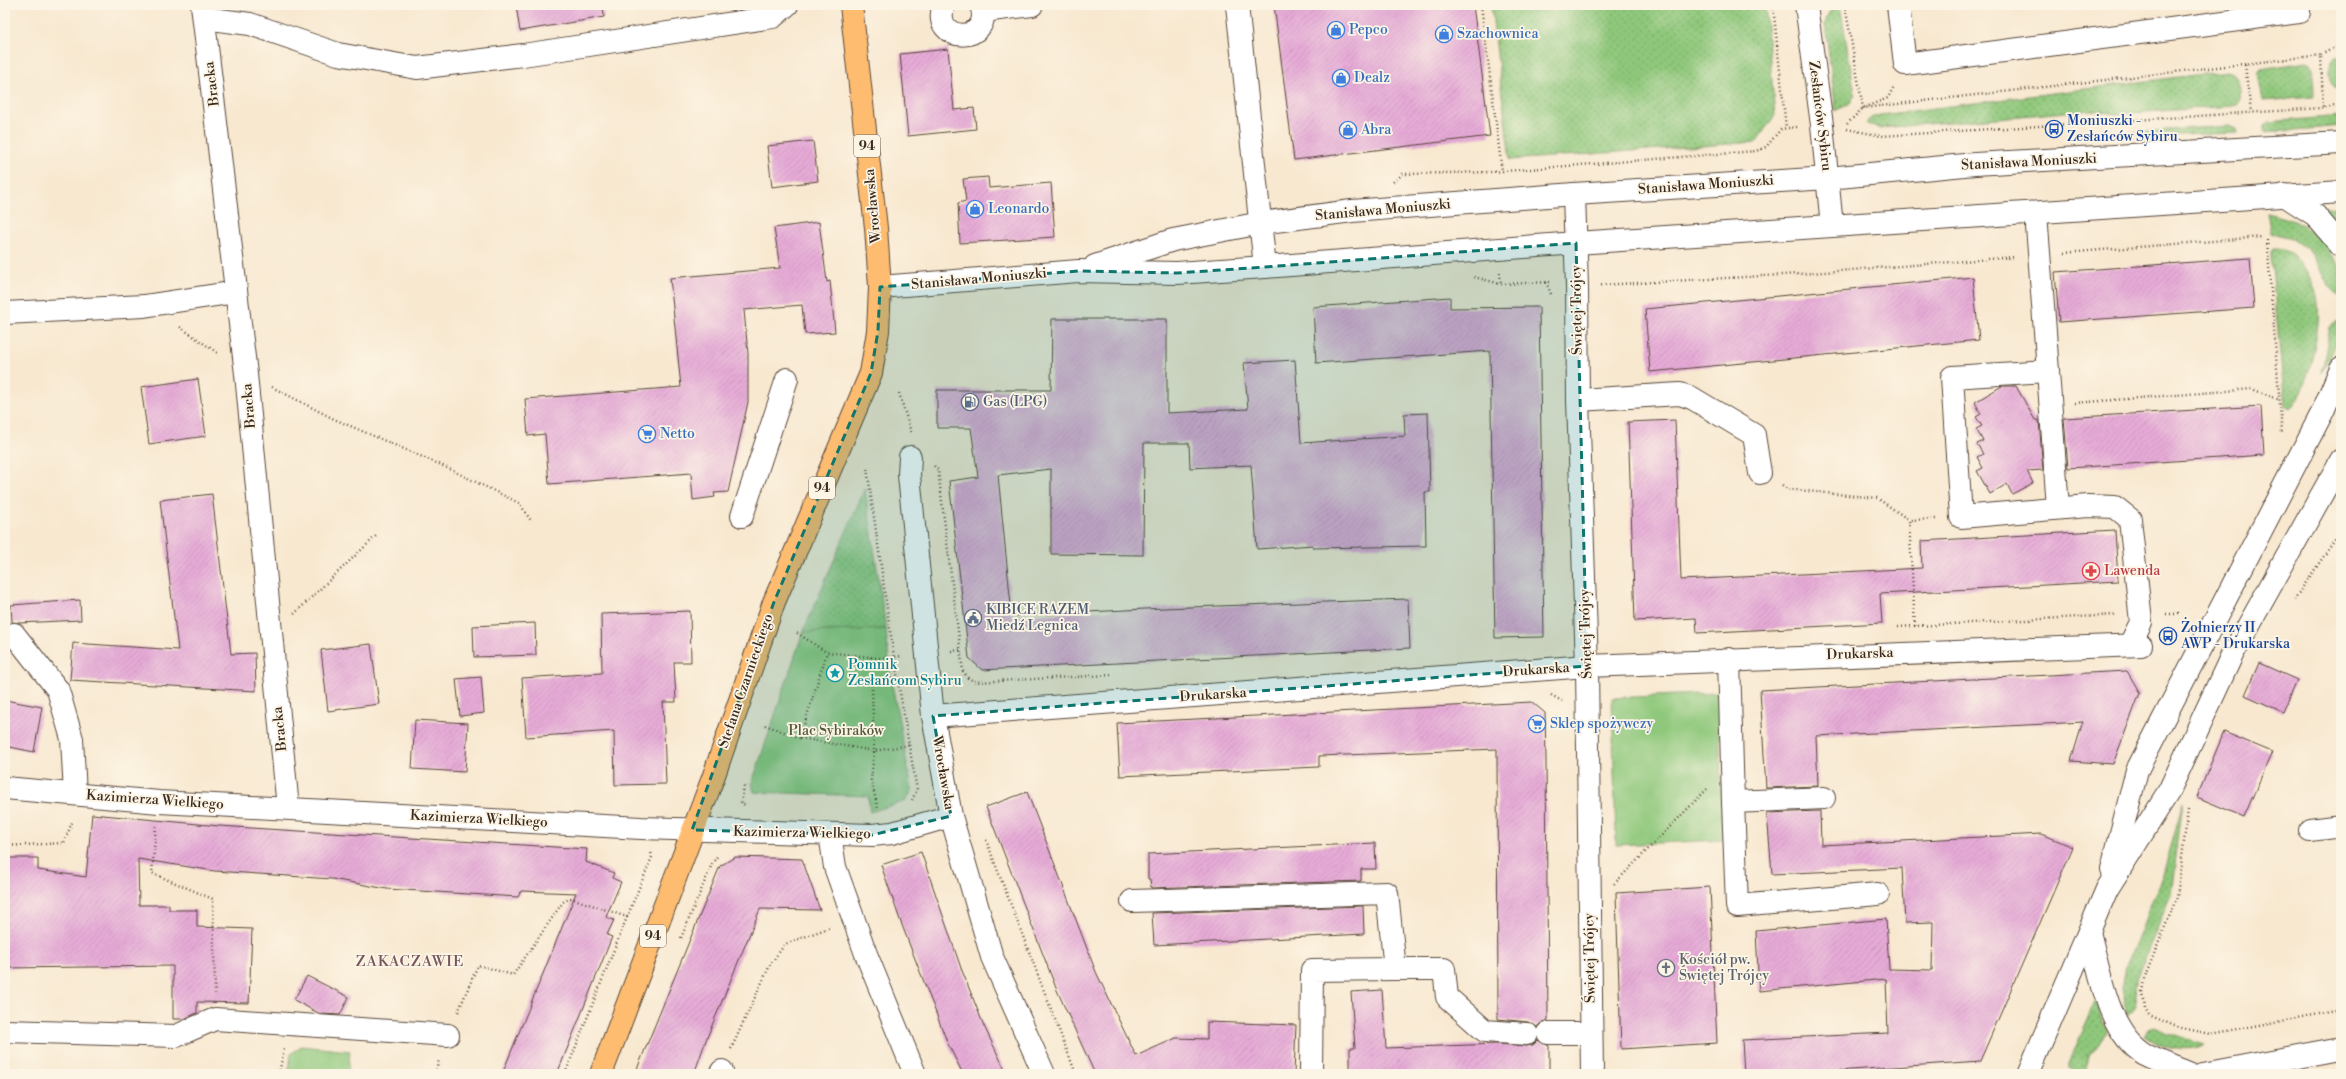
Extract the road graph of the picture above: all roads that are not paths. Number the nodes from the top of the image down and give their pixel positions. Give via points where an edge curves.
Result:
1 (851, 5) edge
2 (944, 5) edge
3 (1032, 5) edge
4 (1237, 5) edge
5 (1806, 5) edge
6 (1898, 5) edge
7 (2298, 5) edge
8 (982, 8) edge
9 (780, 11) edge
10 (203, 12) edge
11 (2341, 143) edge
12 (1828, 178) junction
13 (2341, 192) edge
14 (1574, 194) junction
15 (2284, 196) junction
16 (2036, 213) junction
17 (1261, 223) junction
18 (1832, 226) junction
19 (1576, 243) junction
20 (2341, 246) edge
21 (1265, 267) junction
22 (1078, 271) junction
23 (880, 287) junction
24 (236, 292) junction
25 (5, 313) edge
26 (2341, 368) edge
27 (2048, 371) junction
28 (787, 379) dead end
29 (1578, 400) junction
30 (913, 451) road end
31 (2341, 460) edge
32 (1760, 474) road end
33 (2341, 479) edge
34 (2319, 501) junction
35 (2058, 508) junction
36 (742, 516) dead end
37 (14, 634) dead end
38 (1729, 659) junction
39 (1587, 666) junction
40 (933, 716) junction
41 (5, 788) edge
42 (75, 794) junction
43 (1824, 798) dead end
44 (1734, 802) junction
45 (288, 808) junction
46 (951, 816) junction
47 (2341, 826) edge
48 (692, 830) junction
49 (2310, 830) dead end
50 (830, 834) junction
51 (2107, 889) junction
52 (1878, 894) dead end
53 (1132, 901) dead end
54 (2089, 932) junction
55 (1395, 969) junction
56 (5, 1032) edge
57 (1548, 1033) dead end
58 (1591, 1033) junction
59 (1527, 1034) dead end
60 (448, 1036) road end
61 (2341, 1048) edge
62 (601, 1074) edge
63 (915, 1074) edge
64 (1044, 1074) edge
65 (1311, 1074) edge
66 (1592, 1074) edge
67 (2028, 1074) edge
68 (2191, 1074) edge
69 (2203, 1074) edge

1 - 23 main road, Wrocławska / 94 via 876,228
2 - 8 street via 944,24 959,35 966,35 977,29 983,18
3 - 8 street
4 - 17 street
5 - 12 street, Zesłańców Sybiru
6 - 7 street via 1905,64 2298,12
9 - 10 street via 523,55 417,68 338,54 250,24
10 - 24 street, Bracka
11 - 12 street, Stanisława Moniuszki via 1975,164
12 - 14 street, Stanisława Moniuszki
12 - 18 street, Zesłańców Sybiru
13 - 15 street, Stanisława Moniuszki
14 - 17 street, Stanisława Moniuszki via 1352,211
14 - 19 street, Świętej Trójcy
15 - 16 street, Stanisława Moniuszki
15 - 20 street via 2315,216
16 - 18 street, Stanisława Moniuszki
16 - 27 street
17 - 21 street
17 - 22 street, Stanisława Moniuszki via 1174,240
18 - 19 street, Stanisława Moniuszki
19 - 21 street, Stanisława Moniuszki
19 - 29 street, Świętej Trójcy
21 - 22 street, Stanisława Moniuszki via 1177,273
22 - 23 street, Stanisława Moniuszki
23 - 48 main road, Stefana Czarnieckiego / 94 via 878,331 871,373 774,602
24 - 25 street via 144,306
24 - 45 street, Bracka
26 - 51 street via 2323,411 2137,770
27 - 35 street
27 - 35 street via 1952,377 1961,517
28 - 36 street
29 - 32 street via 1680,394 1692,398 1754,435
29 - 39 street, Świętej Trójcy
30 - 40 street, Wrocławska via 909,474
31 - 34 street
33 - 34 street
34 - 51 street via 2232,655 2169,791
35 - 38 street, Drukarska via 2115,507 2130,519 2141,622 2135,645
37 - 42 street via 58,690 72,739
38 - 39 street, Drukarska
38 - 44 street
39 - 40 street, Drukarska
39 - 58 street, Świętej Trójcy
40 - 46 street, Wrocławska
41 - 42 street, Kazimierza Wielkiego
42 - 45 street, Kazimierza Wielkiego via 159,802
43 - 44 street
44 - 52 street via 1737,906
45 - 48 street, Kazimierza Wielkiego
46 - 50 street, Kazimierza Wielkiego via 916,827 872,835
46 - 64 street, Wrocławska via 992,956
47 - 49 street
48 - 50 street, Kazimierza Wielkiego
48 - 62 main road, Stefana Czarnieckiego / 94
50 - 63 street via 835,867 853,919
51 - 54 street
53 - 55 street via 1387,893
54 - 67 street
54 - 68 street via 2116,1024 2124,1036 2145,1054
55 - 59 street via 1444,969 1447,997 1485,1031
55 - 65 street via 1312,970
56 - 60 street via 176,1036 216,1019
57 - 58 street
58 - 66 street, Świętej Trójcy
61 - 69 street

